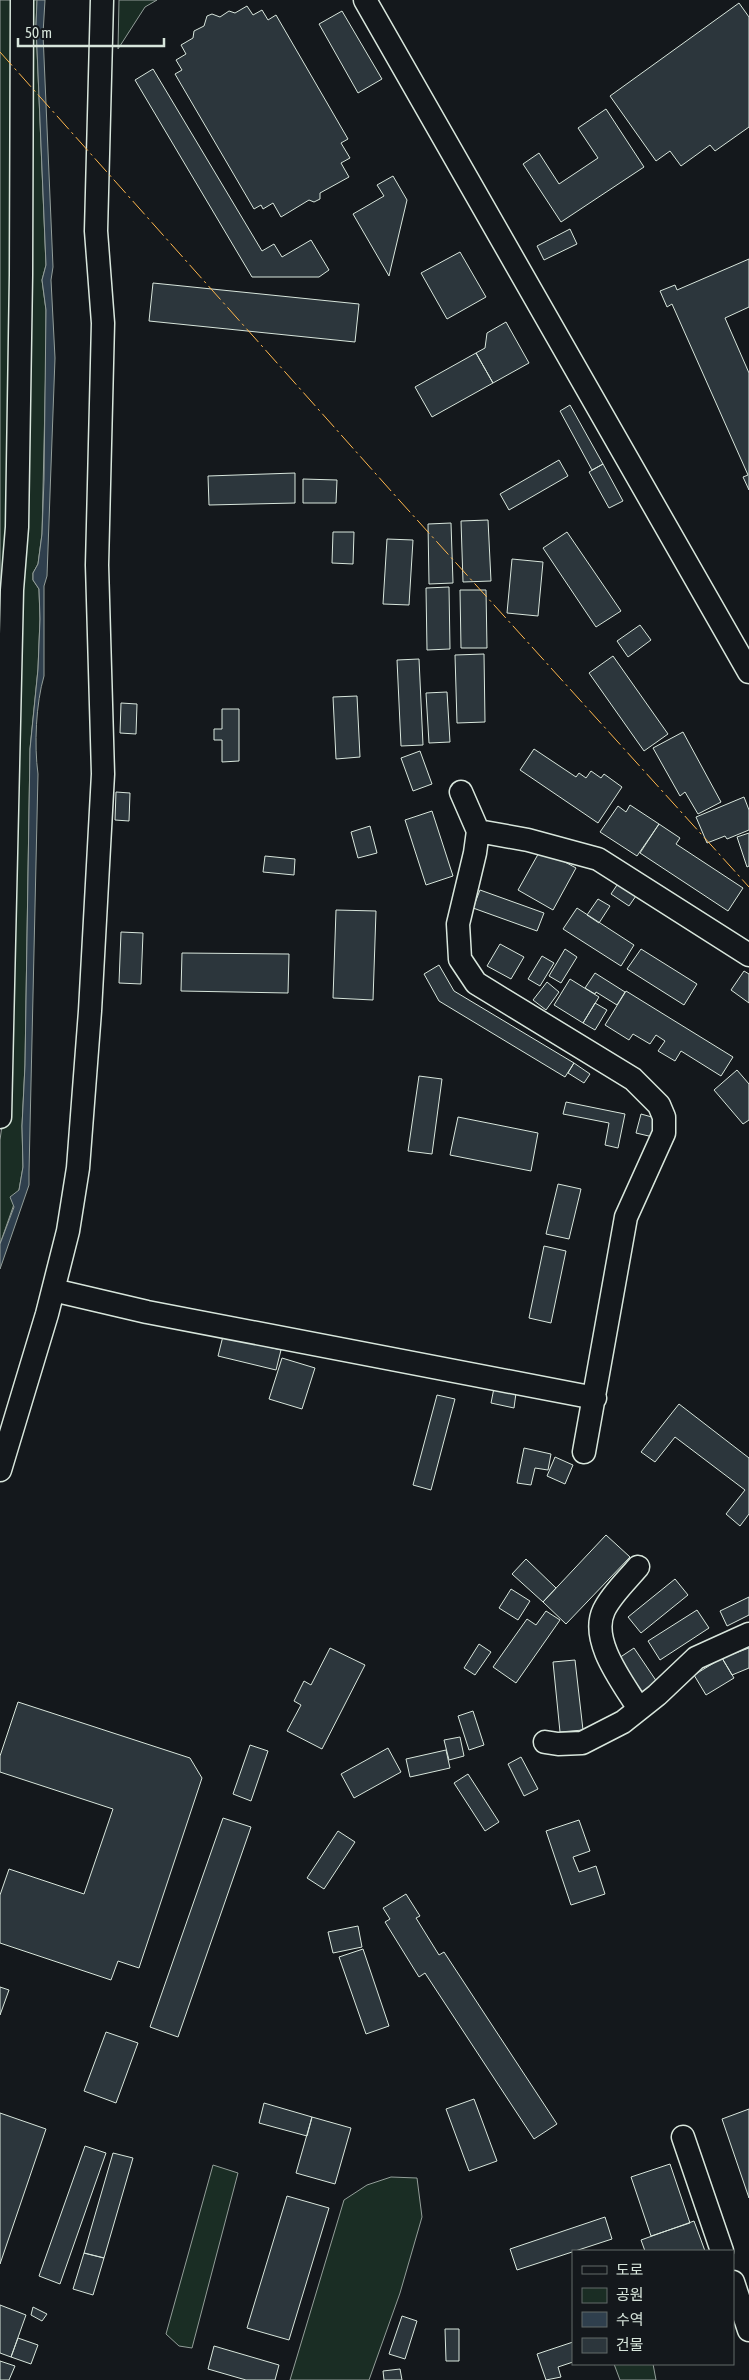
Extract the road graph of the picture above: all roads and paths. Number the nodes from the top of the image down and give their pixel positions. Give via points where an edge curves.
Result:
1 (22, 0) edge
2 (102, 0) edge
3 (365, 0) edge
4 (749, 672) edge
5 (461, 792) dead end
6 (478, 831) junction
7 (749, 955) edge
8 (0, 1117) edge
9 (54, 1290) junction
10 (595, 1398) junction
11 (584, 1452) dead end
12 (0, 1470) edge
13 (638, 1567) dead end
14 (749, 1634) edge
15 (639, 1709) junction
16 (545, 1742) dead end
17 (683, 2137) dead end
18 (722, 2250) edge
19 (734, 2285) edge
20 (749, 2330) edge

1 - 8 street via 17,527 12,590
2 - 9 street via 96,231 102,323 96,565 102,774 78,1168
3 - 4 street
5 - 6 street
6 - 7 street via 528,840 598,859
6 - 10 street via 458,924 460,958 476,983 633,1079 659,1105 664,1117 664,1133 626,1217
9 - 10 street via 146,1312
9 - 12 street
10 - 11 street
13 - 15 street via 604,1610 600,1629 604,1651
14 - 15 street via 696,1658
15 - 16 street via 623,1722 582,1743
17 - 18 street
19 - 20 street

